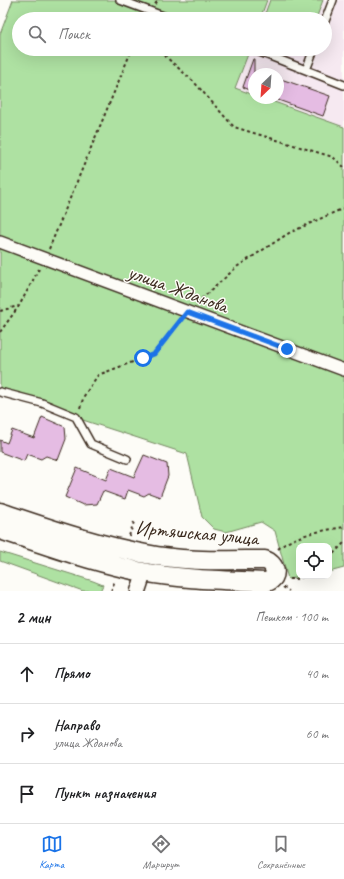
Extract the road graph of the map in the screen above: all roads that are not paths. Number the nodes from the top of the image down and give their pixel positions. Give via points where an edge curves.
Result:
1 (120, 0) edge
2 (333, 0) edge
3 (152, 12) edge
4 (328, 12) edge
5 (270, 56) edge
6 (311, 56) edge
7 (306, 70) junction
8 (344, 85) edge
9 (0, 242) edge
10 (344, 370) edge
11 (0, 392) edge
12 (127, 459) dead end
13 (0, 512) edge
14 (0, 530) edge
15 (148, 555) junction
16 (144, 573) junction
17 (138, 591) edge

1 - 3 lane
2 - 4 lane
5 - 7 lane
6 - 7 lane
7 - 8 lane
9 - 10 street, улица Жданова
11 - 12 lane via 42,403 76,417 91,444
13 - 15 street, Иртяшская улица via 65,533
14 - 16 street, Иртяшская улица
15 - 16 street
15 - 16 street, Иртяшская улица via 189,559 265,560 270,562 275,570 272,580 268,582
16 - 17 street

